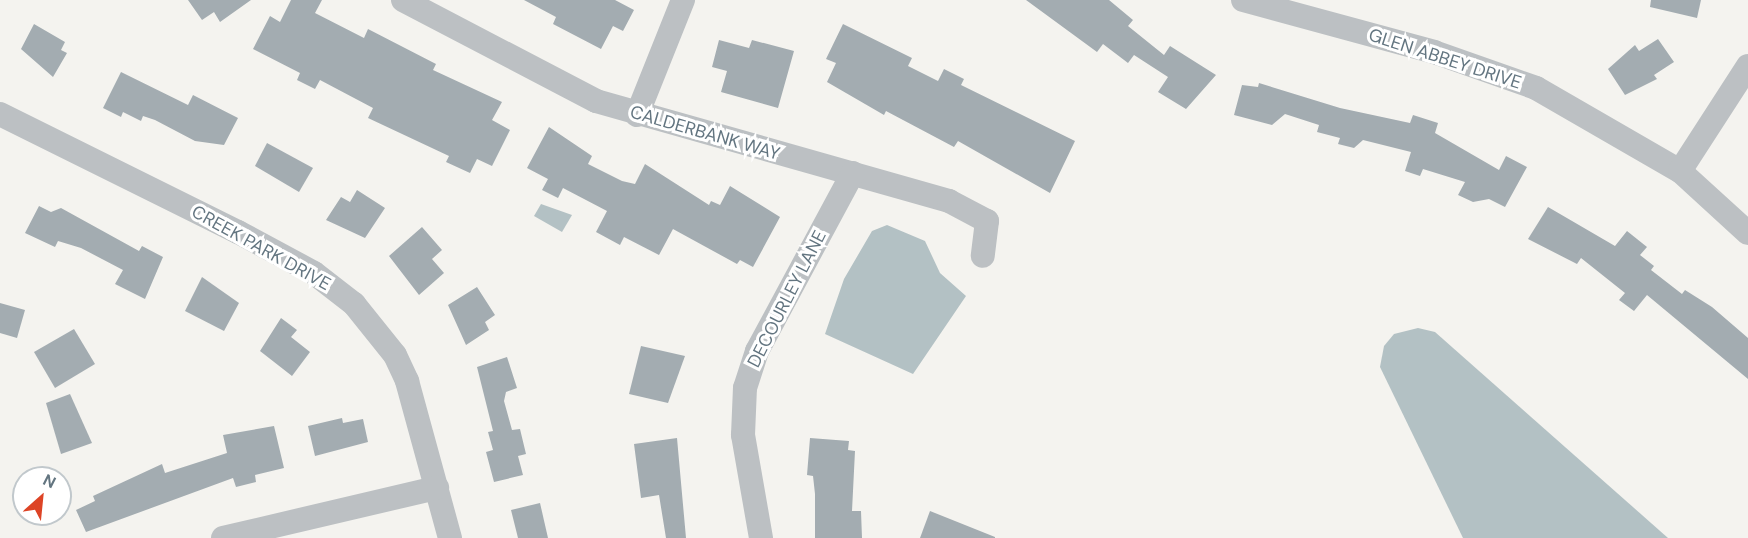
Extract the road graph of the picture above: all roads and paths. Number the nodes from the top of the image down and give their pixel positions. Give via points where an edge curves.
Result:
1 (403, 0) edge
2 (682, 0) edge
3 (1243, 0) edge
4 (1748, 66) edge
5 (0, 114) edge
6 (637, 115) junction
7 (1680, 171) junction
8 (853, 173) junction
9 (1748, 233) edge
10 (983, 256) dead end
11 (437, 488) junction
12 (223, 538) edge
13 (450, 538) edge
14 (761, 538) edge

1 - 6 street, CALDERBANK WAY via 596,101
2 - 6 street
3 - 7 street, GLEN ABBEY DRIVE via 1434,52 1536,88
4 - 7 street
5 - 11 street, CREEK PARK DRIVE via 238,232 314,273 354,304 395,355 407,381
6 - 8 street, CALDERBANK WAY
7 - 9 street, GLEN ABBEY DRIVE
8 - 10 street, CALDERBANK WAY via 914,187 987,221
8 - 14 street, DECOURLEY LANE via 757,351 745,388 743,435
11 - 12 street
11 - 13 street, CREEK PARK DRIVE

